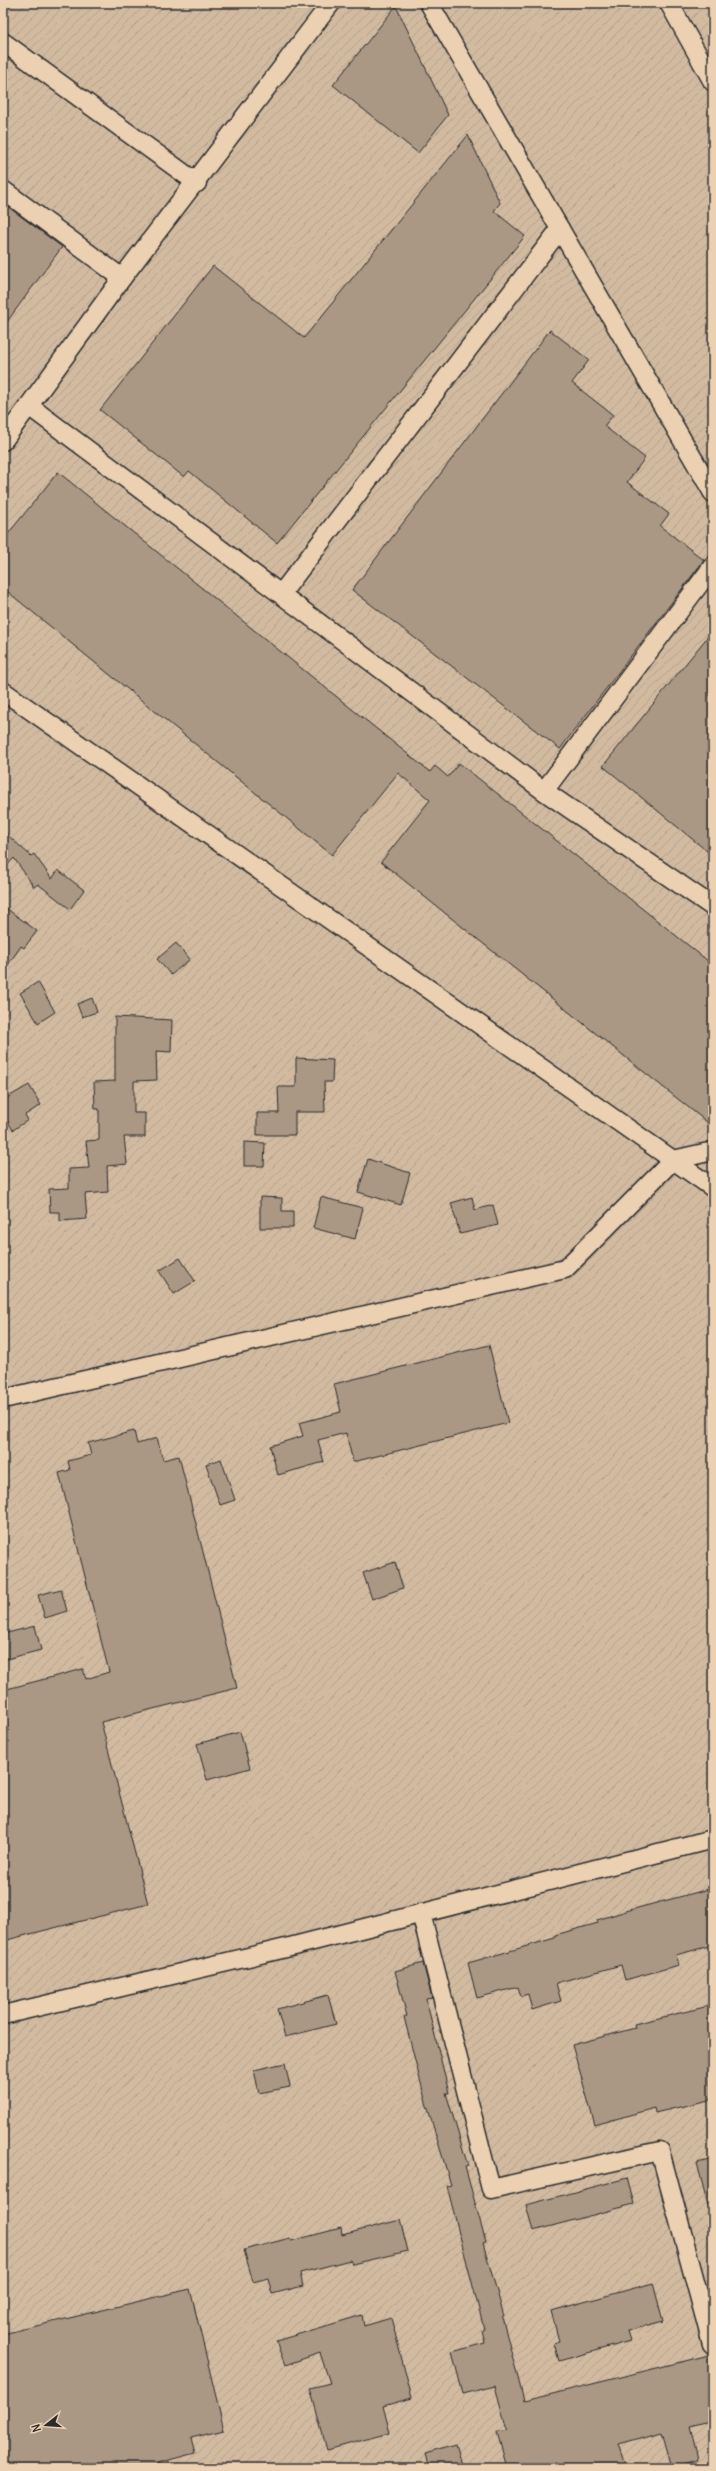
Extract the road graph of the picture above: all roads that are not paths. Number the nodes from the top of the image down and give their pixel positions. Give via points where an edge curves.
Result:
1 (331, 3) edge
2 (429, 3) edge
3 (669, 3) edge
4 (3, 42) edge
5 (713, 82) edge
6 (197, 183) junction
7 (3, 190) edge
8 (560, 229) junction
9 (122, 278) junction
10 (29, 406) junction
11 (3, 441) edge
12 (713, 493) edge
13 (713, 566) edge
14 (281, 594) junction
15 (3, 691) edge
16 (544, 791) junction
17 (713, 907) edge
18 (713, 1151) edge
19 (673, 1160) junction
20 (713, 1188) edge
21 (3, 1399) edge
22 (713, 1839) edge
23 (421, 1913) junction
24 (3, 2015) edge
25 (712, 2344) dead end

1 - 6 street
2 - 8 street
3 - 5 street
4 - 6 street
6 - 9 street
7 - 9 street
8 - 12 street
8 - 14 street
9 - 10 street
10 - 11 street
10 - 14 street
13 - 16 street
14 - 16 street
15 - 19 street
16 - 17 street
18 - 19 street
19 - 20 street
19 - 21 street via 565,1269
22 - 23 street
23 - 24 street
23 - 25 street via 491,2189 660,2151

